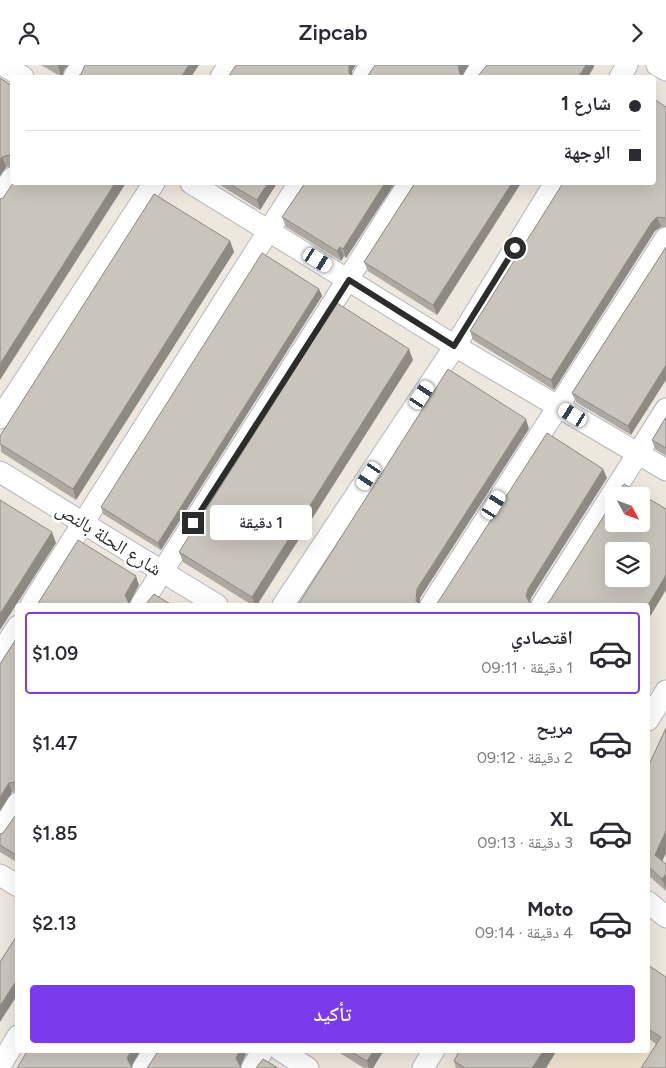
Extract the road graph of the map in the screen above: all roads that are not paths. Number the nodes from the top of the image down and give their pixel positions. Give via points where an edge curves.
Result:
1 (3, 65) edge
2 (658, 65) edge
3 (666, 70) edge
4 (20, 75) edge
5 (10, 180) edge
6 (153, 185) edge
7 (194, 185) edge
8 (298, 185) edge
9 (408, 185) edge
10 (554, 185) edge
11 (0, 198) edge
12 (270, 230) junction
13 (666, 238) edge
14 (349, 280) junction
15 (454, 346) junction
16 (557, 406) junction
17 (666, 409) edge
18 (0, 418) edge
19 (638, 454) junction
20 (666, 471) edge
21 (0, 472) edge
22 (82, 523) junction
23 (162, 572) junction
24 (32, 603) edge
25 (142, 603) edge
26 (214, 603) edge
27 (284, 603) edge
28 (432, 603) edge
29 (543, 603) edge
30 (15, 631) edge
31 (0, 654) edge
32 (666, 691) edge
33 (650, 717) edge
34 (15, 808) edge
35 (0, 831) edge
36 (0, 875) edge
37 (15, 884) edge
38 (650, 904) edge
39 (666, 917) edge
40 (15, 1041) edge
41 (152, 1053) edge
42 (261, 1053) edge
43 (285, 1053) edge
44 (432, 1053) edge
45 (0, 1066) edge
46 (143, 1068) edge
47 (252, 1068) edge
48 (308, 1068) edge
49 (423, 1068) edge

1 - 4 street
2 - 3 street
5 - 11 street
6 - 18 street
7 - 12 street
8 - 12 street
9 - 14 street
10 - 15 street
12 - 14 street
12 - 22 street
13 - 16 street
14 - 15 street
14 - 23 street
15 - 16 street
15 - 27 street
16 - 19 street
16 - 28 street
17 - 19 street
19 - 20 street
19 - 29 street
21 - 22 street, شارع الحلة بالنص
22 - 23 street, شارع الحلة بالنص
22 - 24 street
23 - 25 street
23 - 26 street, شارع الحلة بالنص
30 - 31 street
32 - 33 street
34 - 35 street
36 - 37 street
38 - 39 street
40 - 45 street
41 - 46 street
42 - 47 street
43 - 48 street
44 - 49 street

